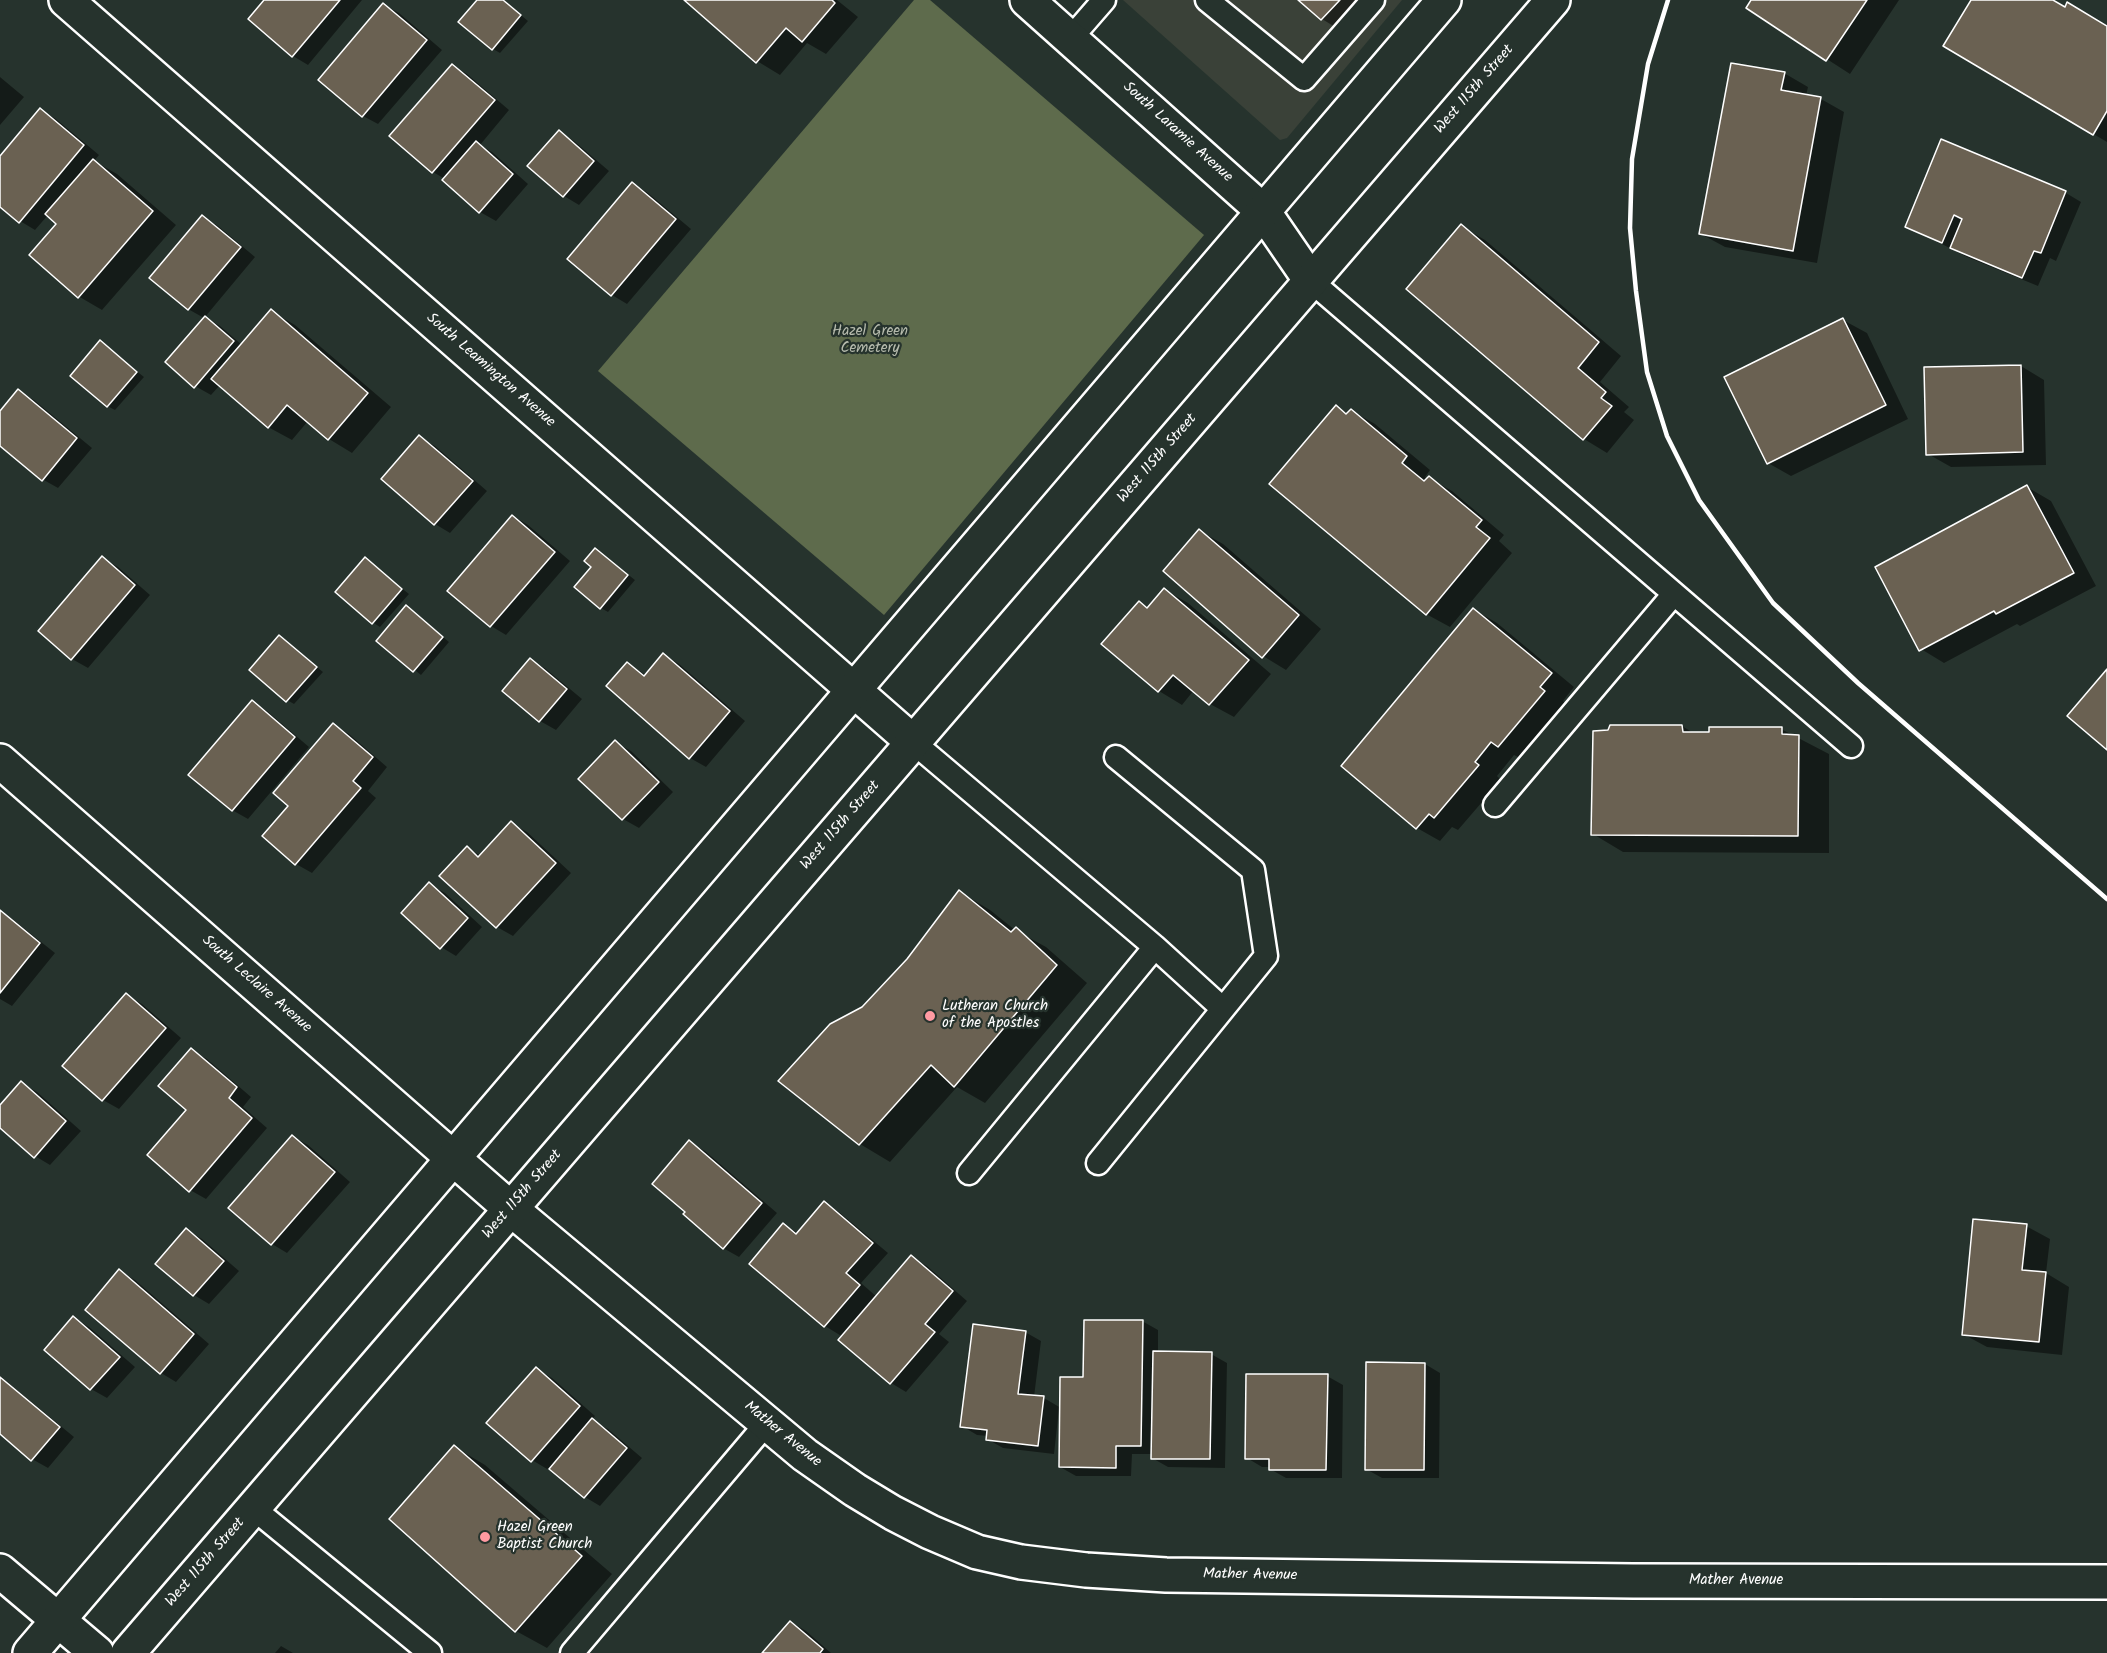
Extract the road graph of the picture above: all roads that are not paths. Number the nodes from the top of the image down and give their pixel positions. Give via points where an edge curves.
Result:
1 (66, 0) edge
2 (1027, 0) edge
3 (1104, 0) edge
4 (1207, 0) edge
5 (1373, 0) edge
6 (1444, 0) edge
7 (1554, 0) edge
8 (1071, 38) junction
9 (1263, 211) junction
10 (1311, 281) junction
11 (1673, 595) junction
12 (854, 690) junction
13 (913, 742) junction
14 (1851, 746) dead end
15 (1116, 757) dead end
16 (0, 761) edge
17 (1495, 806) dead end
18 (1155, 947) junction
19 (1223, 1009) junction
20 (453, 1158) junction
21 (1098, 1163) dead end
22 (969, 1173) dead end
23 (511, 1209) junction
24 (766, 1424) junction
25 (253, 1508) junction
26 (0, 1571) edge
27 (2107, 1582) edge
28 (58, 1621) junction
29 (30, 1653) edge
30 (97, 1653) edge
31 (128, 1653) edge
32 (430, 1653) edge
33 (572, 1653) edge

1 - 12 street, South Leamington Avenue
2 - 8 street, South Laramie Avenue
3 - 8 lane
4 - 5 lane via 1304,79
6 - 9 street
7 - 10 street, West 115th Street
8 - 9 street, South Laramie Avenue
9 - 10 street, South Laramie Avenue
9 - 12 street
10 - 11 lane
10 - 13 street, West 115th Street
11 - 14 lane
11 - 17 lane
12 - 13 street, South Leamington Avenue
12 - 20 street
13 - 18 lane
13 - 23 street, West 115th Street
15 - 19 lane via 1253,870 1266,956
16 - 20 street, South Leclaire Avenue
18 - 19 lane
18 - 22 lane
19 - 21 lane
20 - 23 street, South Leclaire Avenue
20 - 28 street
23 - 24 street, Mather Avenue
23 - 25 street, West 115th Street
24 - 27 street, Mather Avenue via 855,1490 930,1532 977,1552 1086,1570 1166,1575 1633,1581
24 - 33 lane
25 - 31 street, West 115th Street
25 - 32 lane
26 - 28 street
28 - 29 street
28 - 30 street

